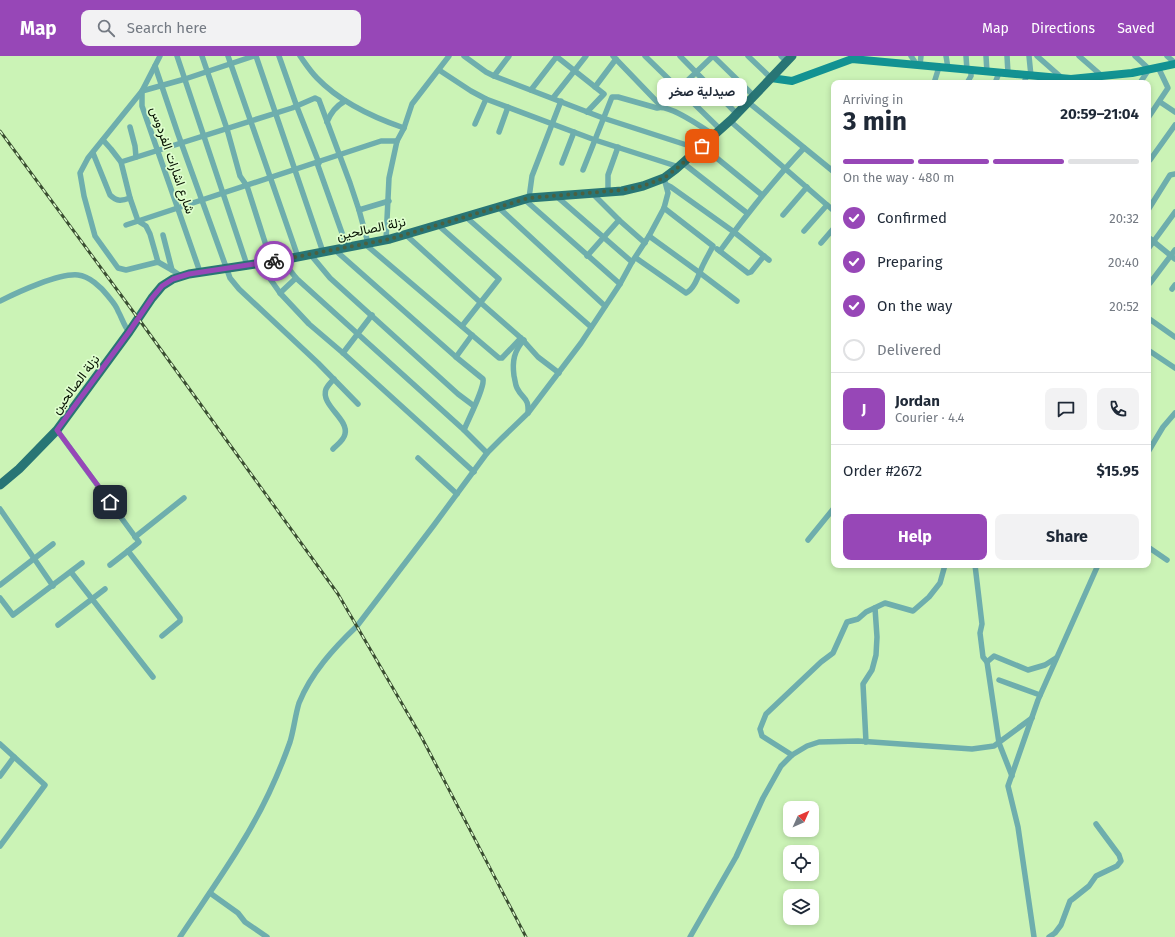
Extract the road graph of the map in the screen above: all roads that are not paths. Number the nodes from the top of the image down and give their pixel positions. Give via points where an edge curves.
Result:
1 (160, 56) edge
2 (177, 56) edge
3 (202, 56) edge
4 (228, 56) edge
5 (255, 56) edge
6 (279, 56) edge
7 (300, 56) edge
8 (449, 56) edge
9 (464, 56) edge
10 (509, 56) edge
11 (557, 56) edge
12 (586, 56) edge
13 (645, 56) edge
14 (680, 56) edge
15 (713, 56) edge
16 (748, 56) edge
17 (911, 56) edge
18 (921, 56) edge
19 (946, 56) edge
20 (966, 56) edge
21 (986, 56) edge
22 (1007, 56) edge
23 (1029, 56) edge
24 (1037, 56) edge
25 (1079, 56) edge
26 (1134, 56) edge
27 (1167, 56) edge
28 (615, 58) edge
29 (787, 58) edge
30 (231, 64) junction
31 (1175, 64) edge
32 (919, 65) junction
33 (155, 66) junction
34 (939, 67) junction
35 (1158, 67) junction
36 (948, 68) junction
37 (439, 70) junction
38 (575, 70) junction
39 (969, 70) junction
40 (1148, 70) junction
41 (208, 72) junction
42 (697, 72) junction
43 (987, 72) junction
44 (1004, 73) junction
45 (494, 76) junction
46 (771, 78) junction
47 (1027, 78) edge
48 (1062, 78) junction
49 (1103, 78) edge
50 (185, 79) junction
51 (935, 80) edge
52 (969, 80) edge
53 (998, 80) edge
54 (1051, 80) edge
55 (1071, 80) edge
56 (1085, 80) edge
57 (1142, 80) edge
58 (161, 86) junction
59 (595, 87) junction
60 (531, 90) junction
61 (678, 90) junction
62 (142, 91) junction
63 (553, 98) junction
64 (486, 99) junction
65 (751, 99) junction
66 (345, 101) junction
67 (561, 101) junction
68 (1160, 102) junction
69 (661, 106) junction
70 (297, 107) junction
71 (508, 107) junction
72 (587, 112) junction
73 (1175, 112) edge
74 (276, 114) junction
75 (737, 114) junction
76 (1151, 114) edge
77 (603, 118) junction
78 (251, 121) junction
79 (730, 121) junction
80 (327, 122) junction
81 (476, 124) dead end
82 (553, 124) junction
83 (1175, 125) edge
84 (130, 128) dead end
85 (404, 128) junction
86 (227, 129) junction
87 (499, 132) dead end
88 (574, 132) junction
89 (717, 132) junction
90 (204, 136) junction
91 (102, 140) junction
92 (595, 140) junction
93 (397, 141) junction
94 (182, 143) junction
95 (618, 147) junction
96 (701, 147) junction
97 (804, 148) junction
98 (158, 150) junction
99 (93, 152) junction
100 (339, 156) junction
101 (136, 157) junction
102 (1151, 159) edge
103 (121, 162) junction
104 (318, 163) junction
105 (562, 163) dead end
106 (681, 165) junction
107 (785, 168) junction
108 (295, 170) junction
109 (583, 170) dead end
110 (831, 170) edge
111 (1175, 174) edge
112 (271, 178) junction
113 (666, 181) junction
114 (246, 186) junction
115 (807, 187) junction
116 (608, 192) junction
117 (223, 193) junction
118 (592, 193) junction
119 (554, 195) junction
120 (762, 195) junction
121 (130, 198) junction
122 (526, 198) junction
123 (201, 201) junction
124 (388, 201) junction
125 (827, 205) junction
126 (1151, 205) edge
127 (498, 207) junction
128 (178, 208) junction
129 (664, 208) junction
130 (831, 208) edge
131 (359, 210) junction
132 (1175, 212) edge
133 (747, 213) junction
134 (783, 216) dead end
135 (466, 217) junction
136 (619, 220) junction
137 (138, 221) junction
138 (126, 225) dead end
139 (438, 225) junction
140 (804, 231) dead end
141 (831, 231) edge
142 (734, 232) junction
143 (163, 235) dead end
144 (406, 235) junction
145 (649, 236) junction
146 (604, 237) junction
147 (386, 240) junction
148 (1153, 241) junction
149 (645, 243) junction
150 (821, 243) dead end
151 (366, 244) junction
152 (1151, 244) edge
153 (713, 246) junction
154 (347, 247) junction
155 (335, 250) junction
156 (1175, 250) edge
157 (720, 251) junction
158 (323, 252) junction
159 (310, 254) junction
160 (587, 256) junction
161 (764, 256) junction
162 (298, 257) junction
163 (1173, 257) edge
164 (282, 260) junction
165 (634, 260) junction
166 (769, 260) dead end
167 (271, 261) junction
168 (158, 262) junction
169 (259, 263) junction
170 (247, 265) junction
171 (225, 268) junction
172 (172, 270) junction
173 (200, 272) junction
174 (700, 273) junction
175 (180, 276) junction
176 (296, 278) junction
177 (1151, 282) edge
178 (620, 284) junction
179 (280, 292) junction
180 (0, 301) edge
181 (737, 301) dead end
182 (481, 304) junction
183 (606, 306) junction
184 (372, 315) junction
185 (1151, 320) edge
186 (462, 326) junction
187 (591, 327) junction
188 (129, 332) junction
189 (358, 334) junction
190 (472, 335) junction
191 (1175, 337) edge
192 (522, 339) junction
193 (1151, 352) edge
194 (343, 353) junction
195 (456, 357) junction
196 (1175, 368) edge
197 (559, 373) junction
198 (334, 379) junction
199 (358, 404) dead end
200 (474, 406) junction
201 (528, 413) junction
202 (1175, 413) edge
203 (57, 430) junction
204 (464, 430) junction
205 (1151, 447) edge
206 (333, 449) dead end
207 (487, 453) junction
208 (418, 458) dead end
209 (474, 472) junction
210 (0, 485) edge
211 (457, 494) junction
212 (184, 498) dead end
213 (0, 509) edge
214 (831, 512) edge
215 (135, 537) junction
216 (808, 540) dead end
217 (53, 544) dead end
218 (1151, 549) edge
219 (128, 551) junction
220 (34, 558) junction
221 (1167, 560) dead end
222 (82, 563) dead end
223 (110, 565) dead end
224 (944, 568) edge
225 (975, 568) edge
226 (1097, 568) edge
227 (71, 572) junction
228 (0, 585) edge
229 (53, 586) junction
230 (105, 589) dead end
231 (0, 598) edge
232 (93, 599) junction
233 (875, 608) junction
234 (58, 625) dead end
235 (162, 636) dead end
236 (1057, 657) junction
237 (987, 662) junction
238 (152, 677) dead end
239 (999, 680) dead end
240 (1040, 695) junction
241 (1032, 718) junction
242 (866, 742) junction
243 (999, 743) junction
244 (0, 744) edge
245 (792, 755) junction
246 (14, 756) junction
247 (0, 776) edge
248 (1012, 776) junction
249 (1096, 824) dead end
250 (0, 846) edge
251 (210, 893) junction
252 (180, 937) edge
253 (266, 937) edge
254 (690, 937) edge
255 (1034, 937) edge
256 (1049, 937) edge

1 - 33 street, شارع اشارات الفردوس
2 - 50 street
3 - 41 street
4 - 30 street
5 - 30 street
5 - 74 street
6 - 70 street
7 - 66 street via 316,78
8 - 37 street
9 - 45 street
10 - 45 street
11 - 38 street
11 - 60 street
12 - 38 street
13 - 61 street
14 - 42 street
15 - 42 street
15 - 65 street
16 - 46 street
17 - 32 street
18 - 32 street
19 - 36 street
20 - 39 street
21 - 43 street
22 - 44 street
23 - 47 street
24 - 48 street
25 - 49 street
26 - 40 street
27 - 31 street
28 - 59 street
28 - 69 street
29 - 46 main road, نزلة الصالحين
30 - 41 street
30 - 78 street
31 - 35 street
32 - 34 street
32 - 46 street via 852,58 792,82
33 - 58 street
33 - 62 street, شارع اشارات الفردوس
34 - 36 street
34 - 51 street
35 - 40 street
35 - 68 street via 1168,88
36 - 39 street
37 - 64 street
37 - 85 street via 412,104
38 - 59 street
38 - 63 street
39 - 43 street
39 - 52 street via 971,76
40 - 49 street
40 - 57 street
41 - 50 street
41 - 86 street
42 - 61 street
42 - 75 street
43 - 44 street
44 - 47 street
44 - 53 street
45 - 60 street
46 - 65 main road, نزلة الصالحين
47 - 54 street
48 - 54 street
48 - 55 street
49 - 56 street
50 - 58 street
50 - 90 street
58 - 62 street
58 - 94 street
59 - 72 street via 604,94
60 - 63 street
61 - 69 street
61 - 89 street
62 - 91 street
62 - 98 street, شارع اشارات الفردوس via 142,106
63 - 67 street
64 - 71 street
64 - 81 street
65 - 75 main road, نزلة الصالحين
65 - 97 street
66 - 80 street via 334,109
66 - 85 street via 359,110
67 - 72 street
67 - 82 street
68 - 73 street
68 - 76 street
69 - 77 street via 657,108 612,97
69 - 89 street
70 - 74 street
70 - 80 street via 316,98
70 - 104 street
71 - 82 street
71 - 87 street
72 - 77 street
74 - 78 street
74 - 108 street
75 - 79 main road, نزلة الصالحين
77 - 92 street
77 - 96 street
78 - 86 street
78 - 112 street
79 - 89 main road, نزلة الصالحين
79 - 107 street
80 - 100 street
82 - 88 street
82 - 122 street
83 - 102 street
84 - 101 street
85 - 93 street
86 - 90 street
86 - 114 street via 240,176
88 - 92 street
88 - 105 street
89 - 96 main road, نزلة الصالحين
90 - 94 street
90 - 117 street
91 - 99 street
91 - 103 street
92 - 95 street
92 - 109 street
93 - 100 street via 381,141
93 - 124 street via 389,178
94 - 98 street
94 - 123 street
95 - 106 street
95 - 116 street via 608,175
96 - 106 main road, نزلة الصالحين
96 - 120 street
97 - 107 street
97 - 110 street
98 - 101 street
98 - 128 street, شارع اشارات الفردوس
99 - 121 street via 110,195 121,201
99 - 168 street via 80,176 95,236 118,268 126,270
100 - 104 street
100 - 131 street
101 - 103 street
103 - 121 street
104 - 108 street
104 - 154 street
106 - 113 main road, نزلة الصالحين
106 - 133 street
107 - 115 street
107 - 120 street
108 - 112 street
108 - 158 street
111 - 126 street via 1170,175
112 - 114 street
112 - 162 street
113 - 116 main road, نزلة الصالحين
113 - 129 street via 668,193
113 - 142 street
114 - 117 street
114 - 167 street
115 - 125 street
115 - 134 street
116 - 118 main road, نزلة الصالحين
117 - 123 street
117 - 170 street
118 - 119 main road, نزلة الصالحين
118 - 136 street
119 - 122 main road, نزلة الصالحين
119 - 146 street
120 - 133 street
121 - 137 street
122 - 127 main road, نزلة الصالحين
122 - 160 street
123 - 128 street
123 - 171 street
124 - 131 street
124 - 147 street
125 - 130 street
125 - 140 street
127 - 135 main road, نزلة الصالحين
127 - 183 street
128 - 137 street
128 - 173 street, شارع اشارات الفردوس
129 - 145 street
129 - 153 street
131 - 151 street
132 - 148 street
133 - 142 street
135 - 139 main road, نزلة الصالحين
135 - 187 street
136 - 146 street
136 - 149 street
137 - 138 street
137 - 168 street via 146,226 150,234
139 - 144 main road, نزلة الصالحين
139 - 182 street via 498,277 499,281
141 - 150 street
142 - 157 street
142 - 161 street
143 - 172 street
144 - 147 main road, نزلة الصالحين
144 - 182 street
145 - 149 street
145 - 174 street
146 - 160 street
146 - 165 street
147 - 151 main road, نزلة الصالحين
148 - 152 street
148 - 163 street
149 - 165 street
151 - 154 main road, نزلة الصالحين
151 - 186 street
153 - 157 street
153 - 174 street
154 - 155 main road, نزلة الصالحين
155 - 158 main road, نزلة الصالحين
155 - 195 street
156 - 163 street
157 - 161 street via 748,273
158 - 159 main road, نزلة الصالحين
159 - 162 main road, نزلة الصالحين
159 - 184 street via 330,278
160 - 178 street
161 - 166 street
162 - 164 main road, نزلة الصالحين
163 - 177 street
164 - 167 main road, نزلة الصالحين
164 - 176 street
165 - 174 street via 686,293 690,291
165 - 178 street
167 - 169 main road, نزلة الصالحين
168 - 172 street
169 - 170 main road, نزلة الصالحين
169 - 179 street
170 - 171 main road, نزلة الصالحين
171 - 173 main road, نزلة الصالحين
171 - 198 street via 239,289
172 - 175 street
173 - 175 main road, نزلة الصالحين
174 - 181 street
175 - 188 main road, نزلة الصالحين via 162,286
176 - 179 street
176 - 189 street
178 - 183 street
179 - 194 street via 309,324
180 - 188 street via 43,282 79,275 92,280 106,294 118,309
182 - 186 street
182 - 192 street
183 - 187 street
184 - 189 street
184 - 200 street
185 - 191 street
186 - 190 street
187 - 197 street
188 - 203 main road, نزلة الصالحين
189 - 194 street
189 - 204 street
190 - 192 street via 500,359
190 - 195 street
192 - 197 street via 538,357
192 - 201 street via 514,355 513,366 516,387 527,400
193 - 196 street
194 - 209 street
195 - 200 street via 484,381 481,394
197 - 201 street
198 - 199 street
198 - 206 street via 326,389 325,396 346,433
200 - 204 street
201 - 207 street
202 - 205 street
203 - 210 main road, نزلة الصالحين
203 - 215 street
204 - 207 street
207 - 209 street
208 - 211 street
209 - 211 street
211 - 251 street via 357,626 316,671 299,704 290,742 270,792 251,829
212 - 215 street
213 - 220 street
214 - 216 street
215 - 219 street via 139,543
217 - 220 street
218 - 221 street
219 - 223 street
219 - 235 street via 180,620
220 - 228 street
220 - 229 street
222 - 227 street
224 - 233 street via 940,583 914,611 885,603
225 - 237 street via 983,657
226 - 236 street
227 - 229 street
227 - 232 street
229 - 231 street via 13,615
230 - 232 street
232 - 234 street
232 - 238 street
233 - 242 street via 878,637 876,655 872,670 863,684
233 - 245 street via 858,619 847,622 833,654 821,662 766,714 760,729 762,736
236 - 237 street via 1045,666 1028,670 994,656
236 - 240 street
237 - 243 street
239 - 240 street
240 - 241 street
241 - 243 street
241 - 248 street
242 - 243 street via 972,749
242 - 245 street via 819,742
243 - 248 street
244 - 246 street
245 - 254 street via 781,766 763,798 736,857
246 - 247 street
246 - 250 street via 45,785
248 - 255 street via 1008,786 1018,827
249 - 256 street via 1121,861 1117,866 1096,876 1089,886 1070,901 1061,925
251 - 252 street
251 - 253 street

